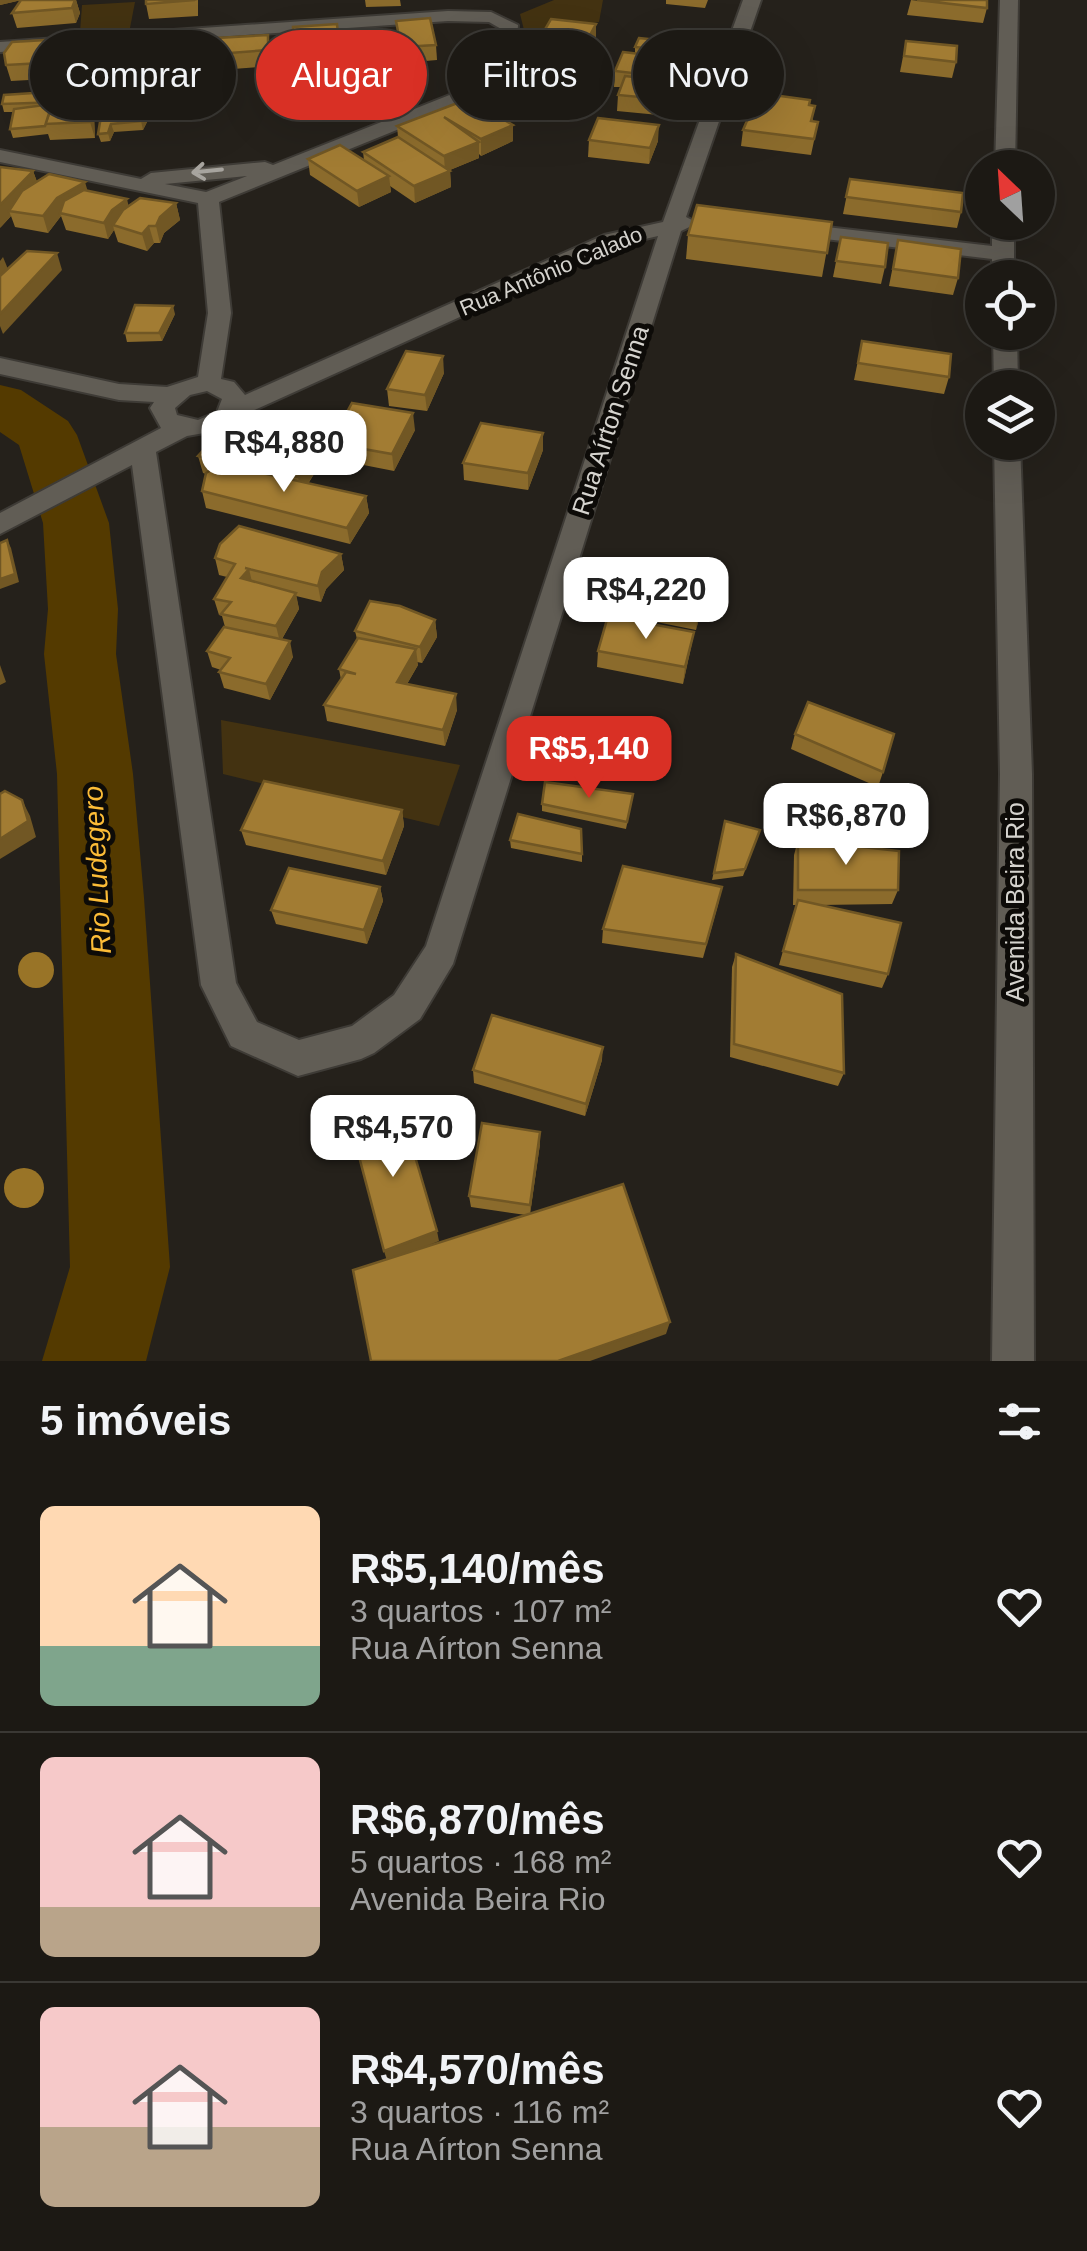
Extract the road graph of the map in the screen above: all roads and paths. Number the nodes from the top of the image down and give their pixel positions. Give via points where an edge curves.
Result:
1 (752, 0) edge
2 (1008, 0) edge
3 (0, 47) edge
4 (1005, 150) edge
5 (0, 156) edge
6 (278, 168) junction
7 (138, 182) junction
8 (208, 199) junction
9 (709, 222) edge
10 (673, 223) junction
11 (771, 227) edge
12 (1003, 240) edge
13 (1003, 254) junction
14 (1003, 260) edge
15 (0, 366) edge
16 (222, 394) junction
17 (170, 413) junction
18 (142, 447) junction
19 (1008, 460) edge
20 (11, 519) edge
21 (1013, 1361) edge

1 - 10 street, Rua Aírton Senna
2 - 4 street
3 - 6 street via 460,16 491,17 512,29 503,60 459,98
5 - 7 street
6 -> 7 street
6 - 8 street
7 - 8 street
8 - 16 street via 223,299
9 - 10 street, Rua Antônio Calado
10 - 16 street, Rua Antônio Calado via 612,240 345,357
10 - 18 street, Rua Aírton Senna via 441,953 407,1007 360,1041 298,1058 244,1034 219,985
11 - 13 street
12 - 13 street
13 - 14 street
15 - 17 street via 119,392
16 - 17 street via 188,385
16 - 17 street via 211,426
17 - 18 street
18 - 20 street
19 - 21 street, Avenida Beira Rio via 1016,774

